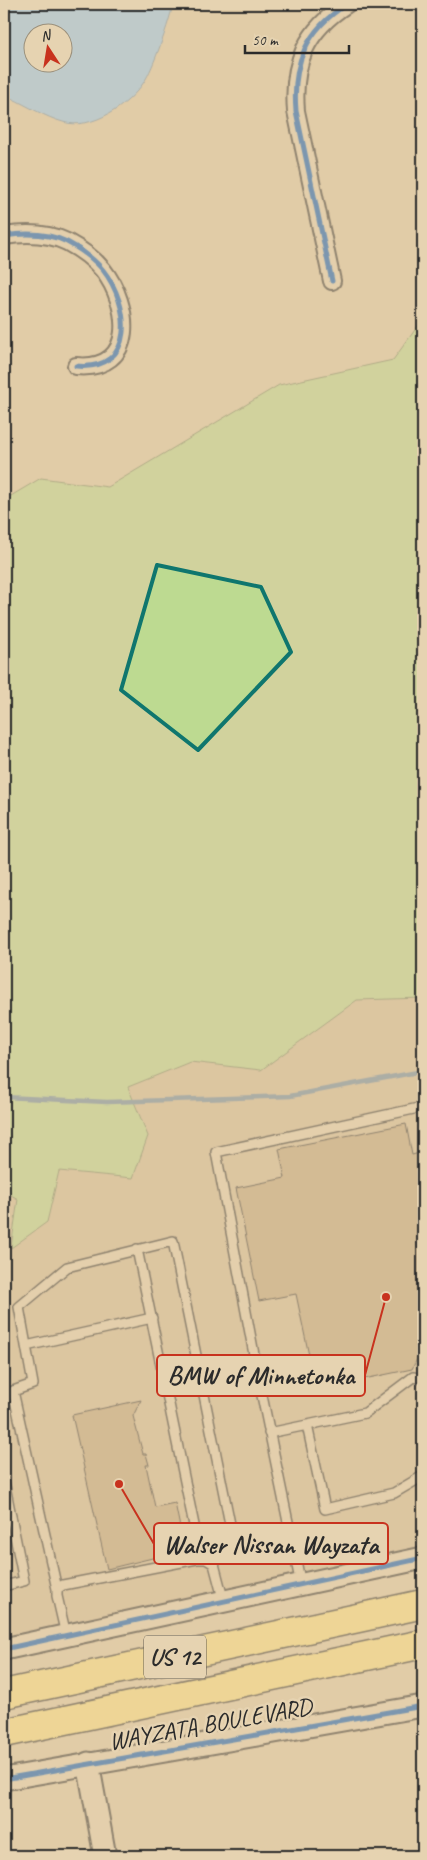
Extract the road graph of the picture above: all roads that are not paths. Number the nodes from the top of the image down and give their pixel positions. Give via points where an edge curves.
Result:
1 (347, 4) edge
2 (4, 236) edge
3 (332, 281) dead end
4 (76, 366) dead end
5 (423, 1107) edge
6 (137, 1249) junction
7 (152, 1318) junction
8 (26, 1346) junction
9 (423, 1378) edge
10 (308, 1425) junction
11 (269, 1433) junction
12 (423, 1476) edge
13 (4, 1481) edge
14 (423, 1558) edge
15 (201, 1559) junction
16 (214, 1564) junction
17 (4, 1586) edge
18 (301, 1586) junction
19 (57, 1589) junction
20 (423, 1589) edge
21 (224, 1602) junction
22 (423, 1604) edge
23 (345, 1620) junction
24 (66, 1635) junction
25 (423, 1644) edge
26 (4, 1648) edge
27 (423, 1649) edge
28 (376, 1654) junction
29 (4, 1694) edge
30 (423, 1706) edge
31 (4, 1733) edge
32 (88, 1763) junction
33 (4, 1779) edge
34 (105, 1856) edge

1 - 3 street via 318,27 306,45 297,66 294,88
2 - 4 street via 43,235 66,242 86,254 103,271 115,290 124,336 120,349 100,364
5 - 11 lane via 216,1152
6 - 7 lane
6 - 8 lane via 67,1267 19,1307
6 - 16 lane via 172,1241 232,1534
7 - 8 lane
7 - 15 lane
8 - 19 lane via 33,1384 13,1391
9 - 10 lane via 413,1377 365,1413
10 - 11 lane
10 - 12 lane via 325,1509 394,1493
11 - 18 lane
13 - 17 lane via 24,1581
14 - 18 street
15 - 16 lane
15 - 19 lane via 63,1585
16 - 21 lane
18 - 21 street
19 - 24 lane
20 - 23 highway
21 - 24 street
22 - 23 highway, US 12
23 - 29 highway, US 12
24 - 26 street
25 - 28 highway, US 12
27 - 28 highway
28 - 31 highway, US 12
30 - 32 street, WAYZATA BOULEVARD
32 - 33 street, WAYZATA BOULEVARD
32 - 34 street

